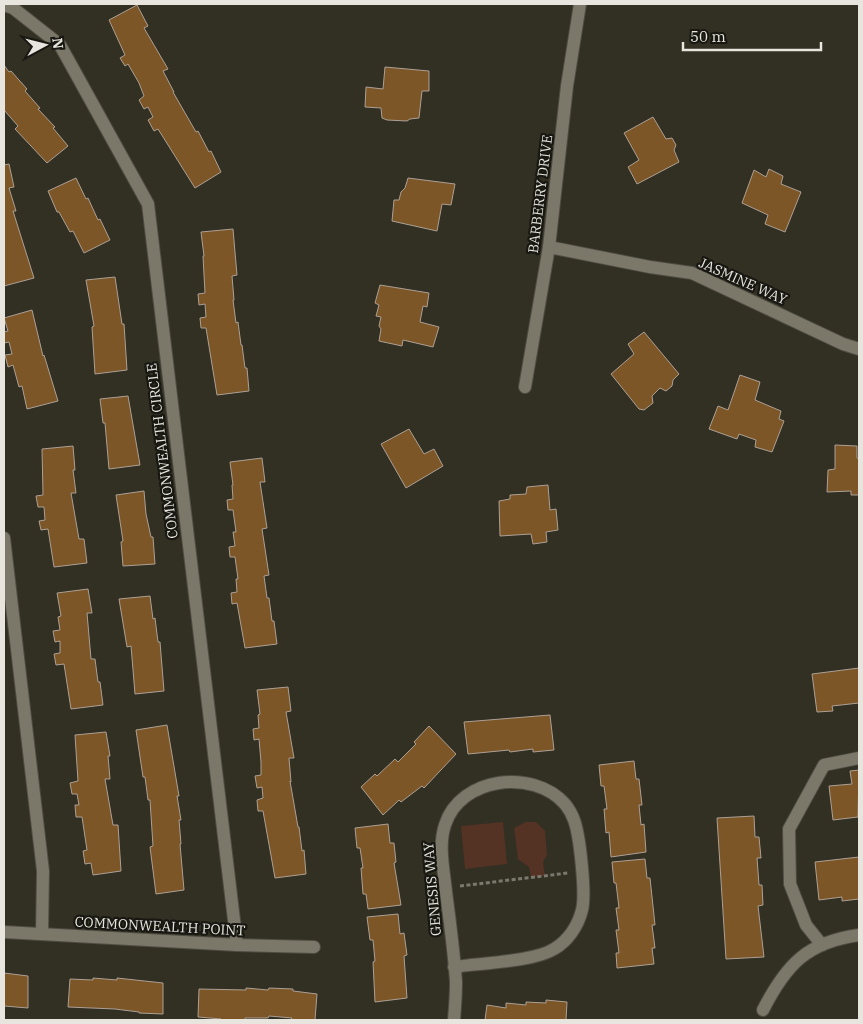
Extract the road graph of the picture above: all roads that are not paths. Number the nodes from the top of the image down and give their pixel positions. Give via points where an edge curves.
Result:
1 (580, 4) edge
2 (4, 5) edge
3 (549, 247) junction
4 (859, 349) edge
5 (525, 387) dead end
6 (4, 538) edge
7 (859, 758) edge
8 (4, 932) edge
9 (42, 934) junction
10 (859, 935) edge
11 (237, 945) junction
12 (822, 945) junction
13 (314, 947) dead end
14 (454, 967) junction
15 (763, 1010) dead end
16 (454, 1020) edge

1 - 3 street, BARBERRY DRIVE via 567,86
2 - 11 street, COMMONWEALTH CIRCLE via 13,8 60,44 148,204
3 - 4 street, JASMINE WAY via 692,273
3 - 5 street, BARBERRY DRIVE
6 - 9 street via 43,871
7 - 12 street via 824,764 788,829 790,884 806,925
8 - 9 street, COMMONWEALTH POINT
9 - 11 street, COMMONWEALTH POINT
10 - 12 street
11 - 13 street, COMMONWEALTH POINT
12 - 15 street via 809,950 789,967 775,985
14 - 14 street, GENESIS WAY via 442,835 445,822 458,802 480,788 503,782 524,783 551,792 565,804 575,821 583,908 574,929 560,945 543,954
14 - 16 street, GENESIS WAY

